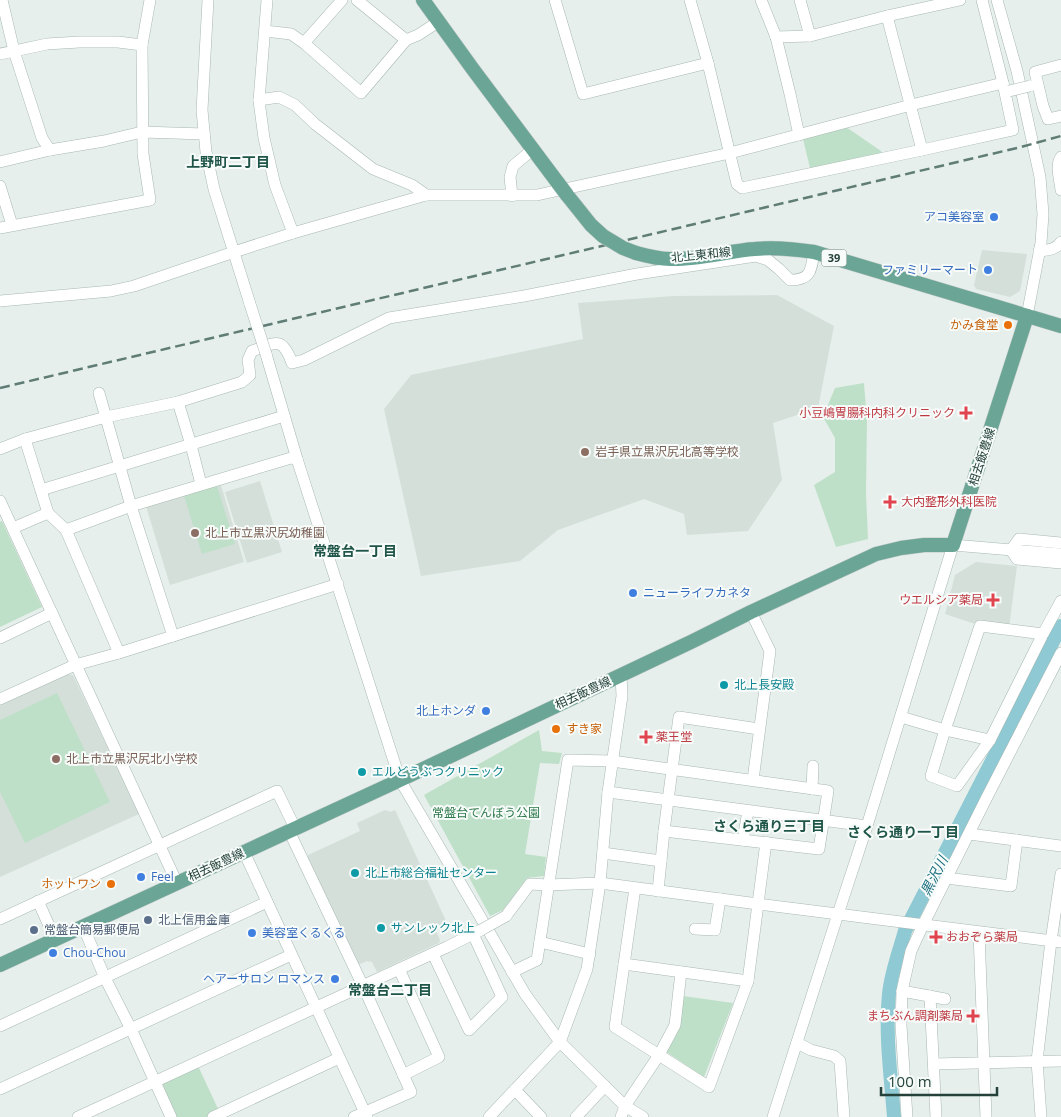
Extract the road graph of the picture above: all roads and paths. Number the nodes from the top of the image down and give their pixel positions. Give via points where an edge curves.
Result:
1 (2, 0) edge
2 (150, 0) edge
3 (208, 0) edge
4 (267, 0) edge
5 (342, 0) edge
6 (357, 0) edge
7 (423, 0) edge
8 (555, 0) edge
9 (690, 0) edge
10 (761, 0) edge
11 (800, 0) edge
12 (960, 0) edge
13 (982, 0) edge
14 (997, 0) edge
15 (947, 1) edge
16 (887, 16) junction
17 (438, 22) junction
18 (265, 31) junction
19 (776, 36) junction
20 (810, 36) junction
21 (406, 40) junction
22 (304, 43) junction
23 (142, 45) junction
24 (14, 51) junction
25 (0, 54) edge
26 (708, 63) junction
27 (1061, 65) edge
28 (1030, 86) dead end
29 (1006, 87) junction
30 (259, 100) junction
31 (911, 105) junction
32 (1061, 116) edge
33 (142, 132) junction
34 (204, 134) junction
35 (799, 135) junction
36 (50, 150) junction
37 (532, 150) junction
38 (922, 150) junction
39 (730, 153) junction
40 (1061, 157) edge
41 (0, 162) edge
42 (0, 186) edge
43 (1061, 190) edge
44 (426, 195) junction
45 (512, 196) junction
46 (6, 226) edge
47 (294, 233) junction
48 (1061, 242) edge
49 (1039, 251) junction
50 (234, 252) junction
51 (814, 252) junction
52 (0, 301) edge
53 (1027, 316) junction
54 (1061, 326) edge
55 (99, 393) dead end
56 (178, 402) junction
57 (284, 416) junction
58 (106, 417) junction
59 (25, 440) junction
60 (191, 445) junction
61 (0, 448) edge
62 (297, 459) junction
63 (120, 466) junction
64 (201, 484) junction
65 (41, 490) junction
66 (131, 506) junction
67 (2, 509) edge
68 (48, 513) junction
69 (13, 528) junction
70 (66, 530) junction
71 (1061, 543) edge
72 (953, 545) junction
73 (1016, 550) junction
74 (1061, 554) edge
75 (1061, 563) edge
76 (338, 584) junction
77 (1061, 600) edge
78 (751, 612) junction
79 (52, 613) junction
80 (1043, 634) junction
81 (173, 636) junction
82 (0, 638) edge
83 (119, 653) junction
84 (1061, 653) edge
85 (75, 665) junction
86 (1057, 671) edge
87 (621, 675) junction
88 (0, 699) edge
89 (901, 717) junction
90 (759, 729) junction
91 (945, 730) junction
92 (990, 740) junction
93 (612, 761) junction
94 (814, 766) dead end
95 (672, 769) junction
96 (400, 780) junction
97 (753, 780) junction
98 (812, 788) junction
99 (608, 792) junction
100 (669, 800) junction
101 (748, 811) junction
102 (824, 820) junction
103 (868, 826) junction
104 (292, 829) junction
105 (664, 830) junction
106 (969, 834) junction
107 (743, 840) junction
108 (1018, 840) junction
109 (766, 842) junction
110 (159, 845) junction
111 (1061, 846) edge
112 (244, 852) junction
113 (602, 853) junction
114 (662, 861) junction
115 (1061, 874) edge
116 (946, 878) junction
117 (177, 883) junction
118 (600, 883) junction
119 (548, 885) junction
120 (635, 888) junction
121 (658, 892) junction
122 (720, 900) junction
123 (38, 901) junction
124 (267, 902) junction
125 (758, 904) junction
126 (838, 914) junction
127 (0, 918) edge
128 (921, 925) junction
129 (82, 926) junction
130 (695, 929) dead end
131 (715, 930) junction
132 (728, 931) dead end
133 (477, 932) junction
134 (979, 932) junction
135 (56, 939) junction
136 (1056, 941) edge
137 (540, 942) junction
138 (433, 954) junction
139 (590, 954) junction
140 (291, 955) junction
141 (624, 964) junction
142 (0, 965) edge
143 (399, 970) junction
144 (512, 972) junction
145 (681, 972) junction
146 (105, 978) junction
147 (748, 981) junction
148 (363, 986) junction
149 (902, 992) junction
150 (930, 996) junction
151 (944, 999) dead end
152 (315, 1008) junction
153 (0, 1026) edge
154 (130, 1029) junction
155 (560, 1042) junction
156 (797, 1043) junction
157 (659, 1055) junction
158 (338, 1058) junction
159 (1037, 1061) junction
160 (1061, 1061) edge
161 (984, 1062) junction
162 (934, 1064) junction
163 (403, 1075) junction
164 (155, 1082) junction
165 (605, 1086) junction
166 (0, 1089) edge
167 (515, 1090) junction
168 (623, 1111) edge
169 (362, 1115) edge
170 (78, 1117) edge
171 (170, 1117) edge
172 (213, 1117) edge
173 (489, 1117) edge
174 (541, 1117) edge
175 (576, 1117) edge
176 (643, 1117) edge
177 (773, 1117) edge
178 (844, 1117) edge
179 (907, 1117) edge
180 (936, 1117) edge
181 (986, 1117) edge
182 (1041, 1117) edge

1 - 24 street
2 - 23 street
3 - 34 street via 202,110
4 - 18 street
5 - 22 street
6 - 21 street
7 - 17 main road, 北上東和線 / 39
8 - 26 street via 583,94
9 - 26 street
10 - 19 street
11 - 20 street
12 - 15 street
13 - 29 street
14 - 49 street via 1017,71 1040,177 1043,214
15 - 16 street
16 - 20 street
16 - 31 street
17 - 21 street
17 - 37 main road, 北上東和線 / 39
18 - 22 street via 291,34
18 - 30 street
19 - 20 street
19 - 35 street
21 - 22 street via 362,93
23 - 24 street via 79,42
23 - 33 street
24 - 25 street
24 - 36 street via 42,138
26 - 39 street
27 - 32 street via 1035,72 1048,119
28 - 29 street, bridge
29 - 31 street
29 - 38 street via 1013,130
30 - 44 street via 279,97 295,105 373,169 412,185
30 - 47 street via 275,185
31 - 35 street
31 - 38 street
33 - 34 street
33 - 36 street
33 - 46 street via 150,200
34 - 50 street via 214,189
35 - 39 street
36 - 41 street
37 - 45 street via 513,166 510,177
37 - 51 main road, 北上東和線 / 39, bridge via 590,225 602,236 636,253 669,259 771,248
38 - 39 street via 742,188 737,184
39 - 45 street via 538,195
40 - 43 street via 1058,165
42 - 46 street
44 - 45 street
44 - 47 street
47 - 50 street
48 - 49 street via 1054,249
49 - 53 street
50 - 52 street via 111,291
50 - 57 street, bridge
51 - 53 main road, 北上東和線 / 39
51 - 56 street via 812,268 808,275 798,280 790,280 768,260 756,256 389,318 292,363 288,351 274,343 252,351 248,360 250,375 242,382
53 - 54 main road, 北上東和線 / 39
53 - 72 main road, 相去飯豊線
55 - 58 street
56 - 58 street
56 - 60 street
57 - 60 street
57 - 62 street
58 - 59 street
58 - 63 street
59 - 61 street
59 - 65 street
60 - 63 street
60 - 64 street
62 - 64 street
62 - 76 street
63 - 65 street
63 - 66 street
64 - 66 street
65 - 68 street
66 - 70 street
66 - 81 street
67 - 69 street
68 - 69 street
68 - 70 street
69 - 79 street
70 - 83 street
71 - 73 street via 1019,539
72 - 73 street
72 - 78 main road, 相去飯豊線 via 924,545 876,554
72 - 89 street
73 - 74 street
73 - 75 street via 1017,559
76 - 81 street
76 - 96 street
77 - 80 street
78 - 87 main road, 相去飯豊線
78 - 90 street via 770,651
79 - 82 street
79 - 85 street
80 - 91 street via 980,626
80 - 92 street
81 - 83 street
83 - 85 street
84 - 86 street
85 - 88 street
85 - 110 street
86 - 106 street
87 - 93 street via 622,696
87 - 96 main road, 相去飯豊線
89 - 91 street
89 - 103 street
90 - 95 street via 679,717
90 - 97 street
91 - 92 street
91 - 92 street via 931,776 957,786
93 - 95 street
93 - 99 street
93 - 119 street via 568,760
94 - 98 street
95 - 97 street
95 - 100 street
96 - 104 main road, 相去飯豊線
96 - 144 street
97 - 98 street
98 - 102 street via 828,791
99 - 100 street
99 - 113 street
100 - 101 street
100 - 105 street
101 - 102 street
101 - 107 street
102 - 103 street
102 - 109 street via 819,849
103 - 126 street
104 - 110 street via 277,791
104 - 112 main road, 相去飯豊線
104 - 148 street
105 - 107 street
105 - 114 street
106 - 108 street
106 - 116 street
107 - 109 street
108 - 111 street
108 - 116 street via 1011,886
109 - 125 street
110 - 117 street
110 - 123 street
112 - 117 main road, 相去飯豊線
112 - 124 street
113 - 114 street
113 - 118 street
114 - 121 street
115 - 136 street
116 - 128 street
117 - 129 main road, 相去飯豊線
118 - 119 street
118 - 120 street
118 - 139 street
119 - 133 street, bridge via 530,884 506,916
119 - 137 street
120 - 121 street
120 - 141 street
121 - 122 street
122 - 125 street
122 - 131 street
123 - 127 street
123 - 135 street
124 - 140 street
124 - 146 street
125 - 126 street
125 - 147 street
126 - 128 street
126 - 156 street
128 - 134 street
128 - 149 street via 911,951
129 - 135 main road, 相去飯豊線
129 - 146 street
130 - 131 street
131 - 132 street
133 - 138 street
133 - 138 street via 502,997 470,1030
134 - 136 street
134 - 161 street
135 - 142 main road, 相去飯豊線
136 - 159 street
137 - 139 street
137 - 144 street via 537,960
138 - 143 street
139 - 155 street
140 - 152 street
140 - 154 street
141 - 145 street
141 - 157 street via 616,1027
143 - 148 street
143 - 163 street via 439,1057
144 - 155 street via 524,994
145 - 147 street
145 - 157 street via 676,1025
146 - 153 street
146 - 154 street
147 - 157 street via 709,1087
148 - 152 street
148 - 163 street
149 - 150 street
149 - 179 street
150 - 151 street
150 - 162 street
152 - 158 street
152 - 164 street
154 - 164 street
154 - 166 street
155 - 165 street
155 - 167 street
156 - 177 street
156 - 178 street via 834,1056 840,1062
157 - 168 street
158 - 169 street
158 - 172 street
159 - 160 street
159 - 161 street
159 - 182 street
161 - 162 street
161 - 181 street
162 - 180 street
163 - 169 street via 411,1092
164 - 170 street
164 - 171 street
165 - 168 street
165 - 175 street
167 - 173 street
167 - 174 street
168 - 176 street

